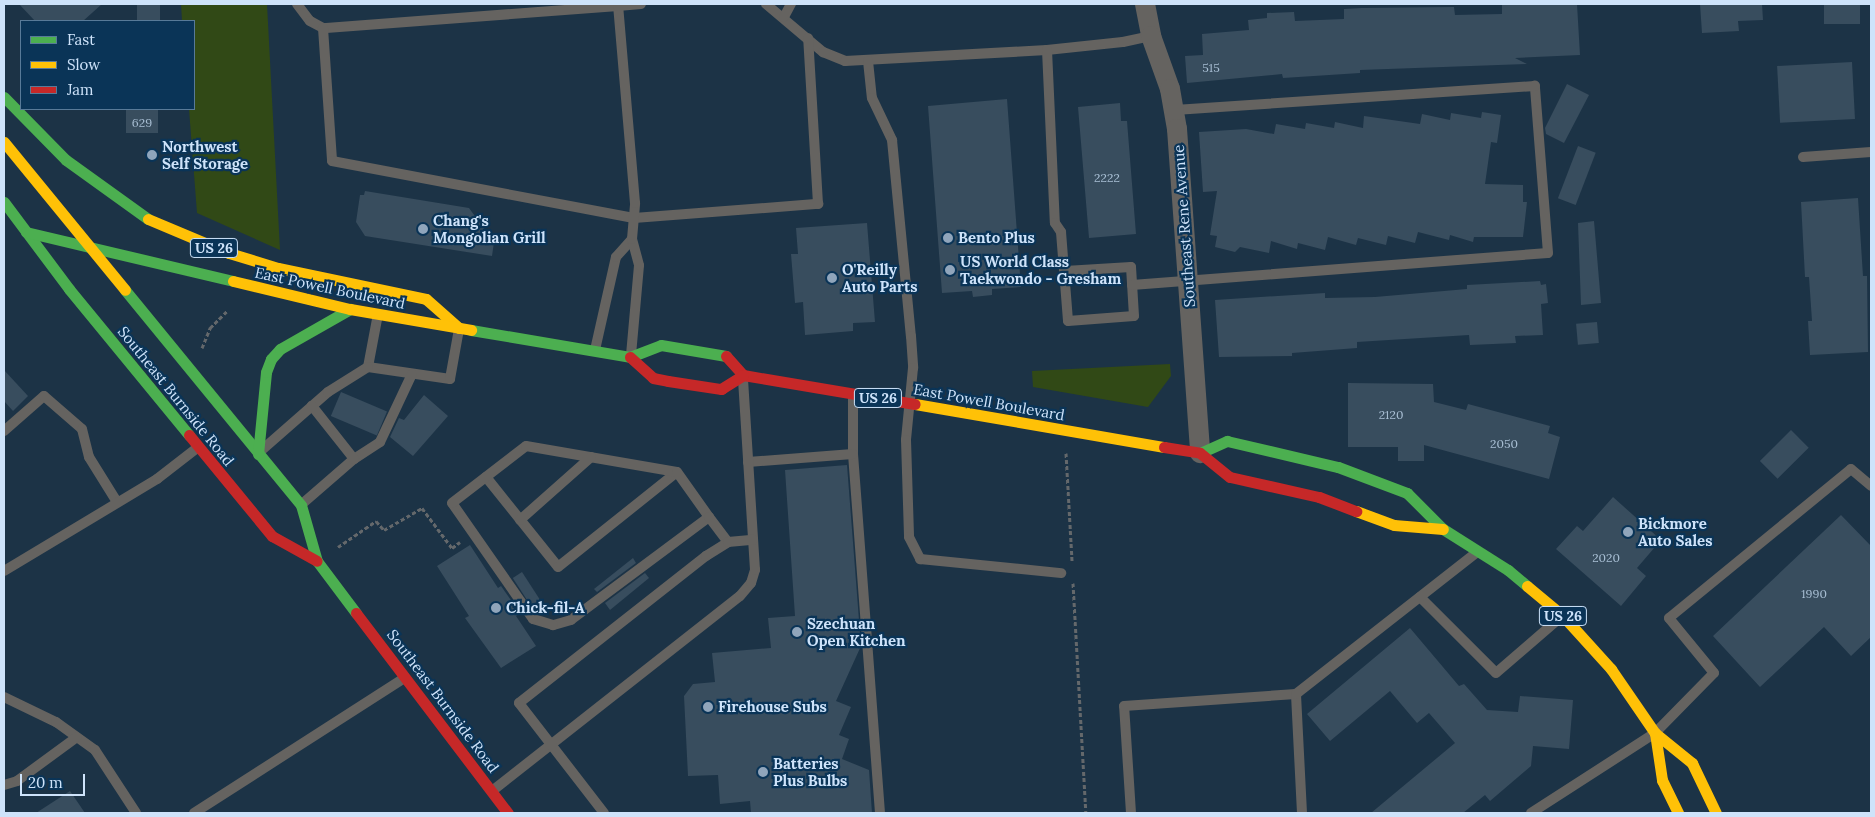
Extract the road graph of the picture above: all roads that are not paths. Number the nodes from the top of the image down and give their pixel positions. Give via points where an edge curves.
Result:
1 (297, 4) edge
2 (640, 4) edge
3 (766, 4) edge
4 (791, 4) edge
5 (1145, 4) edge
6 (618, 6) junction
7 (784, 17) junction
8 (323, 28) junction
9 (1151, 36) junction
10 (808, 38) junction
11 (1047, 50) junction
12 (868, 61) junction
13 (4, 97) edge
14 (1175, 110) junction
15 (4, 142) edge
16 (1871, 152) edge
17 (1803, 157) dead end
18 (4, 202) edge
19 (634, 218) junction
20 (26, 232) junction
21 (632, 238) junction
22 (89, 249) junction
23 (1064, 271) junction
24 (1189, 280) junction
25 (1132, 284) junction
26 (382, 291) junction
27 (350, 309) junction
28 (378, 314) junction
29 (459, 328) junction
30 (595, 351) junction
31 (630, 356) junction
32 (368, 367) junction
33 (412, 374) junction
34 (743, 375) junction
35 (853, 394) junction
36 (909, 403) junction
37 (312, 406) junction
38 (4, 431) edge
39 (198, 447) junction
40 (1200, 453) junction
41 (258, 454) junction
42 (853, 454) junction
43 (591, 457) junction
44 (354, 459) junction
45 (748, 462) junction
46 (676, 472) junction
47 (486, 477) junction
48 (1871, 486) edge
49 (117, 502) junction
50 (301, 506) junction
51 (710, 517) junction
52 (520, 520) junction
53 (1443, 529) junction
54 (753, 540) junction
55 (728, 542) junction
56 (1479, 550) junction
57 (317, 561) junction
58 (4, 571) edge
59 (1061, 573) dead end
60 (1420, 597) junction
61 (1563, 616) junction
62 (407, 676) junction
63 (1296, 694) junction
64 (4, 697) edge
65 (1655, 733) junction
66 (77, 738) junction
67 (552, 746) junction
68 (4, 785) edge
69 (492, 791) junction
70 (136, 813) edge
71 (194, 813) edge
72 (508, 813) edge
73 (604, 813) edge
74 (880, 813) edge
75 (1131, 813) edge
76 (1302, 813) edge
77 (1531, 813) edge
78 (1678, 813) edge
79 (1716, 813) edge

1 - 8 lane via 310,22
2 - 6 lane
3 - 7 lane
4 - 7 lane
5 - 9 street, Southeast Rene Avenue
6 - 8 lane
6 - 19 lane
7 - 10 lane
8 - 19 lane via 332,161
9 - 11 lane
9 - 14 street, Southeast Rene Avenue
10 - 12 lane via 823,52 845,61
10 - 19 lane via 818,204
11 - 12 lane
11 - 23 lane via 1054,223 1061,232
12 - 36 lane via 872,98 892,140 913,368
13 - 26 main road, US 26 via 66,160 133,211 164,227 278,268
14 - 24 street, Southeast Rene Avenue
14 - 24 lane via 1535,86 1548,253
15 - 22 main road, Southeast Burnside Road
16 - 17 lane
18 - 20 main road, Southeast Burnside Road
19 - 21 lane
20 - 22 main road, East Powell Boulevard / US 26
20 - 39 main road, Southeast Burnside Road
21 - 30 lane via 616,257
21 - 31 lane via 640,265
22 - 27 main road, East Powell Boulevard / US 26
22 - 41 main road, Southeast Burnside Road
23 - 25 lane via 1131,266
23 - 25 lane via 1068,320 1134,316
24 - 25 lane
24 - 40 street, Southeast Rene Avenue
26 - 28 lane
26 - 29 main road, US 26 via 426,299
27 - 28 main road, East Powell Boulevard / US 26
27 - 41 main road via 280,349 271,359 266,372
28 - 29 main road, East Powell Boulevard / US 26
28 - 32 lane
29 - 30 main road, East Powell Boulevard / US 26
29 - 33 lane via 450,379
30 - 31 main road, East Powell Boulevard / US 26
31 - 34 main road, East Powell Boulevard / US 26 via 661,345 725,355
31 - 34 main road via 653,378 668,381 721,389
32 - 33 lane
32 - 37 lane
33 - 44 lane via 380,442
34 - 35 main road, East Powell Boulevard / US 26
34 - 45 lane
35 - 36 main road, East Powell Boulevard / US 26
35 - 42 lane
36 - 40 main road, East Powell Boulevard / US 26
36 - 59 lane via 906,440 909,537 920,560
37 - 41 lane
37 - 44 lane
38 - 49 lane via 44,396 82,429 89,457
39 - 49 lane via 157,479
39 - 57 main road, Southeast Burnside Road via 272,536
40 - 53 main road, East Powell Boulevard / US 26 via 1230,477 1319,496 1394,524
40 - 53 main road, East Powell Boulevard / US 26 via 1227,441 1338,467 1407,492
41 - 50 main road, Southeast Burnside Road
42 - 45 lane
42 - 74 lane
43 - 46 lane
43 - 47 lane via 526,446
43 - 52 lane
44 - 50 lane
45 - 54 lane
46 - 51 lane
46 - 52 lane via 558,567
47 - 51 lane via 452,502 533,619 553,625 571,620
47 - 52 lane
48 - 65 lane via 1851,470 1669,618 1714,672
49 - 58 lane
50 - 57 main road, Southeast Burnside Road
51 - 55 lane
53 - 56 main road, East Powell Boulevard / US 26
54 - 55 lane
54 - 67 lane via 755,570 751,583 740,596
55 - 67 lane via 519,703
56 - 60 lane
56 - 61 main road, East Powell Boulevard / US 26
57 - 62 main road, Southeast Burnside Road
60 - 61 lane via 1496,673
60 - 63 lane
61 - 65 main road, East Powell Boulevard / US 26 via 1611,669
62 - 69 main road, Southeast Burnside Road
62 - 71 lane
63 - 75 lane via 1124,706
63 - 76 lane
64 - 66 lane via 56,722
65 - 77 lane
65 - 78 main road, East Powell Boulevard / US 26 via 1662,780
65 - 79 main road, East Powell Boulevard / US 26 via 1692,764
66 - 68 lane via 17,781
66 - 70 lane via 94,750
67 - 69 lane
67 - 73 lane
69 - 72 main road, Southeast Burnside Road

